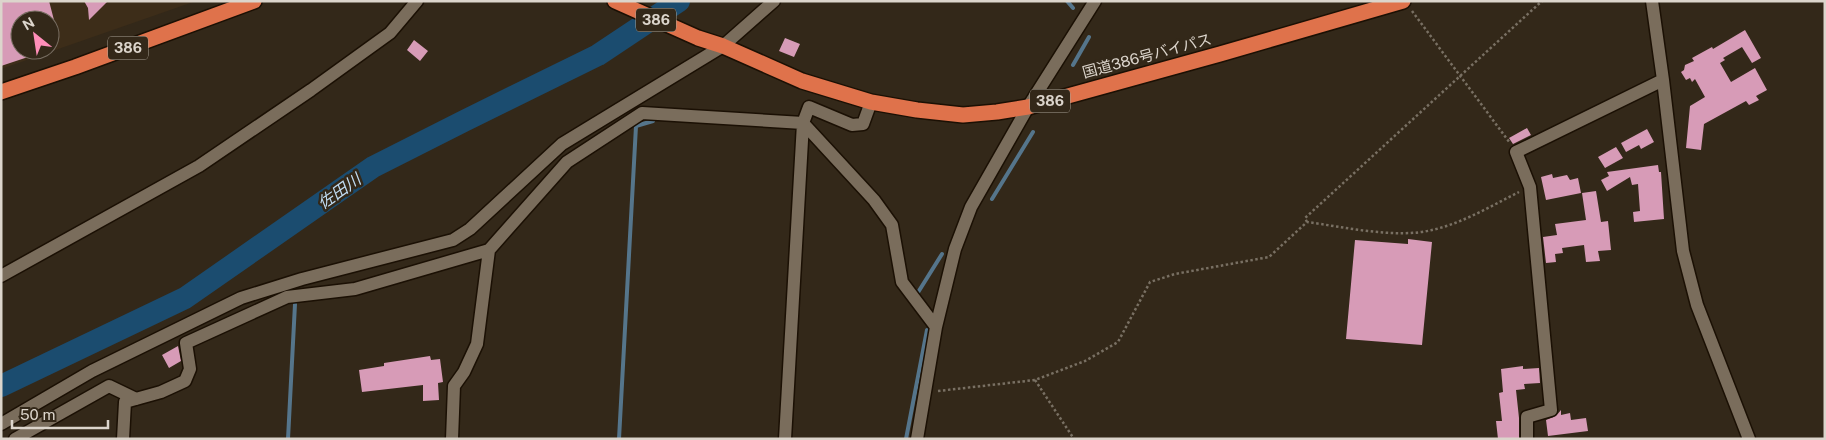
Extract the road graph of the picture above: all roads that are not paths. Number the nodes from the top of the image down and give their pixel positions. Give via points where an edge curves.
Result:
1 (254, 1) edge
2 (417, 1) edge
3 (615, 1) edge
4 (774, 1) edge
5 (1095, 1) edge
6 (1652, 1) edge
7 (1407, 5) edge
8 (723, 46) junction
9 (1663, 80) junction
10 (1, 92) edge
11 (871, 102) junction
12 (1028, 107) junction
13 (803, 123) junction
14 (489, 250) junction
15 (1, 276) edge
16 (936, 327) junction
17 (136, 399) junction
18 (1, 424) edge
19 (15, 439) edge
20 (123, 439) edge
21 (452, 439) edge
22 (785, 439) edge
23 (917, 439) edge
24 (1527, 439) edge
25 (1748, 439) edge

1 - 10 highway, 386
2 - 15 street via 390,33 199,166
3 - 8 highway, 国道386号バイパス / 386
4 - 8 street
5 - 12 street
6 - 9 street
7 - 12 highway, 国道386号バイパス / 386
8 - 11 highway, 国道386号バイパス / 386 via 802,81
8 - 18 street via 562,144 470,229 453,240 241,298 92,371
9 - 24 street via 1516,152 1530,187 1551,410 1527,417
9 - 25 street via 1683,251 1697,305
11 - 12 highway, 国道386号バイパス / 386 via 963,115
11 - 13 street via 863,124 852,125 809,107
12 - 16 street via 971,207 955,249
13 - 14 street via 642,113 567,162
13 - 16 street via 874,200 892,225 902,282
13 - 22 street
14 - 17 street via 355,289 287,298 186,343 190,369 185,381
14 - 21 street via 477,344 454,386
16 - 23 street
17 - 19 street via 109,386
17 - 20 street via 124,402

